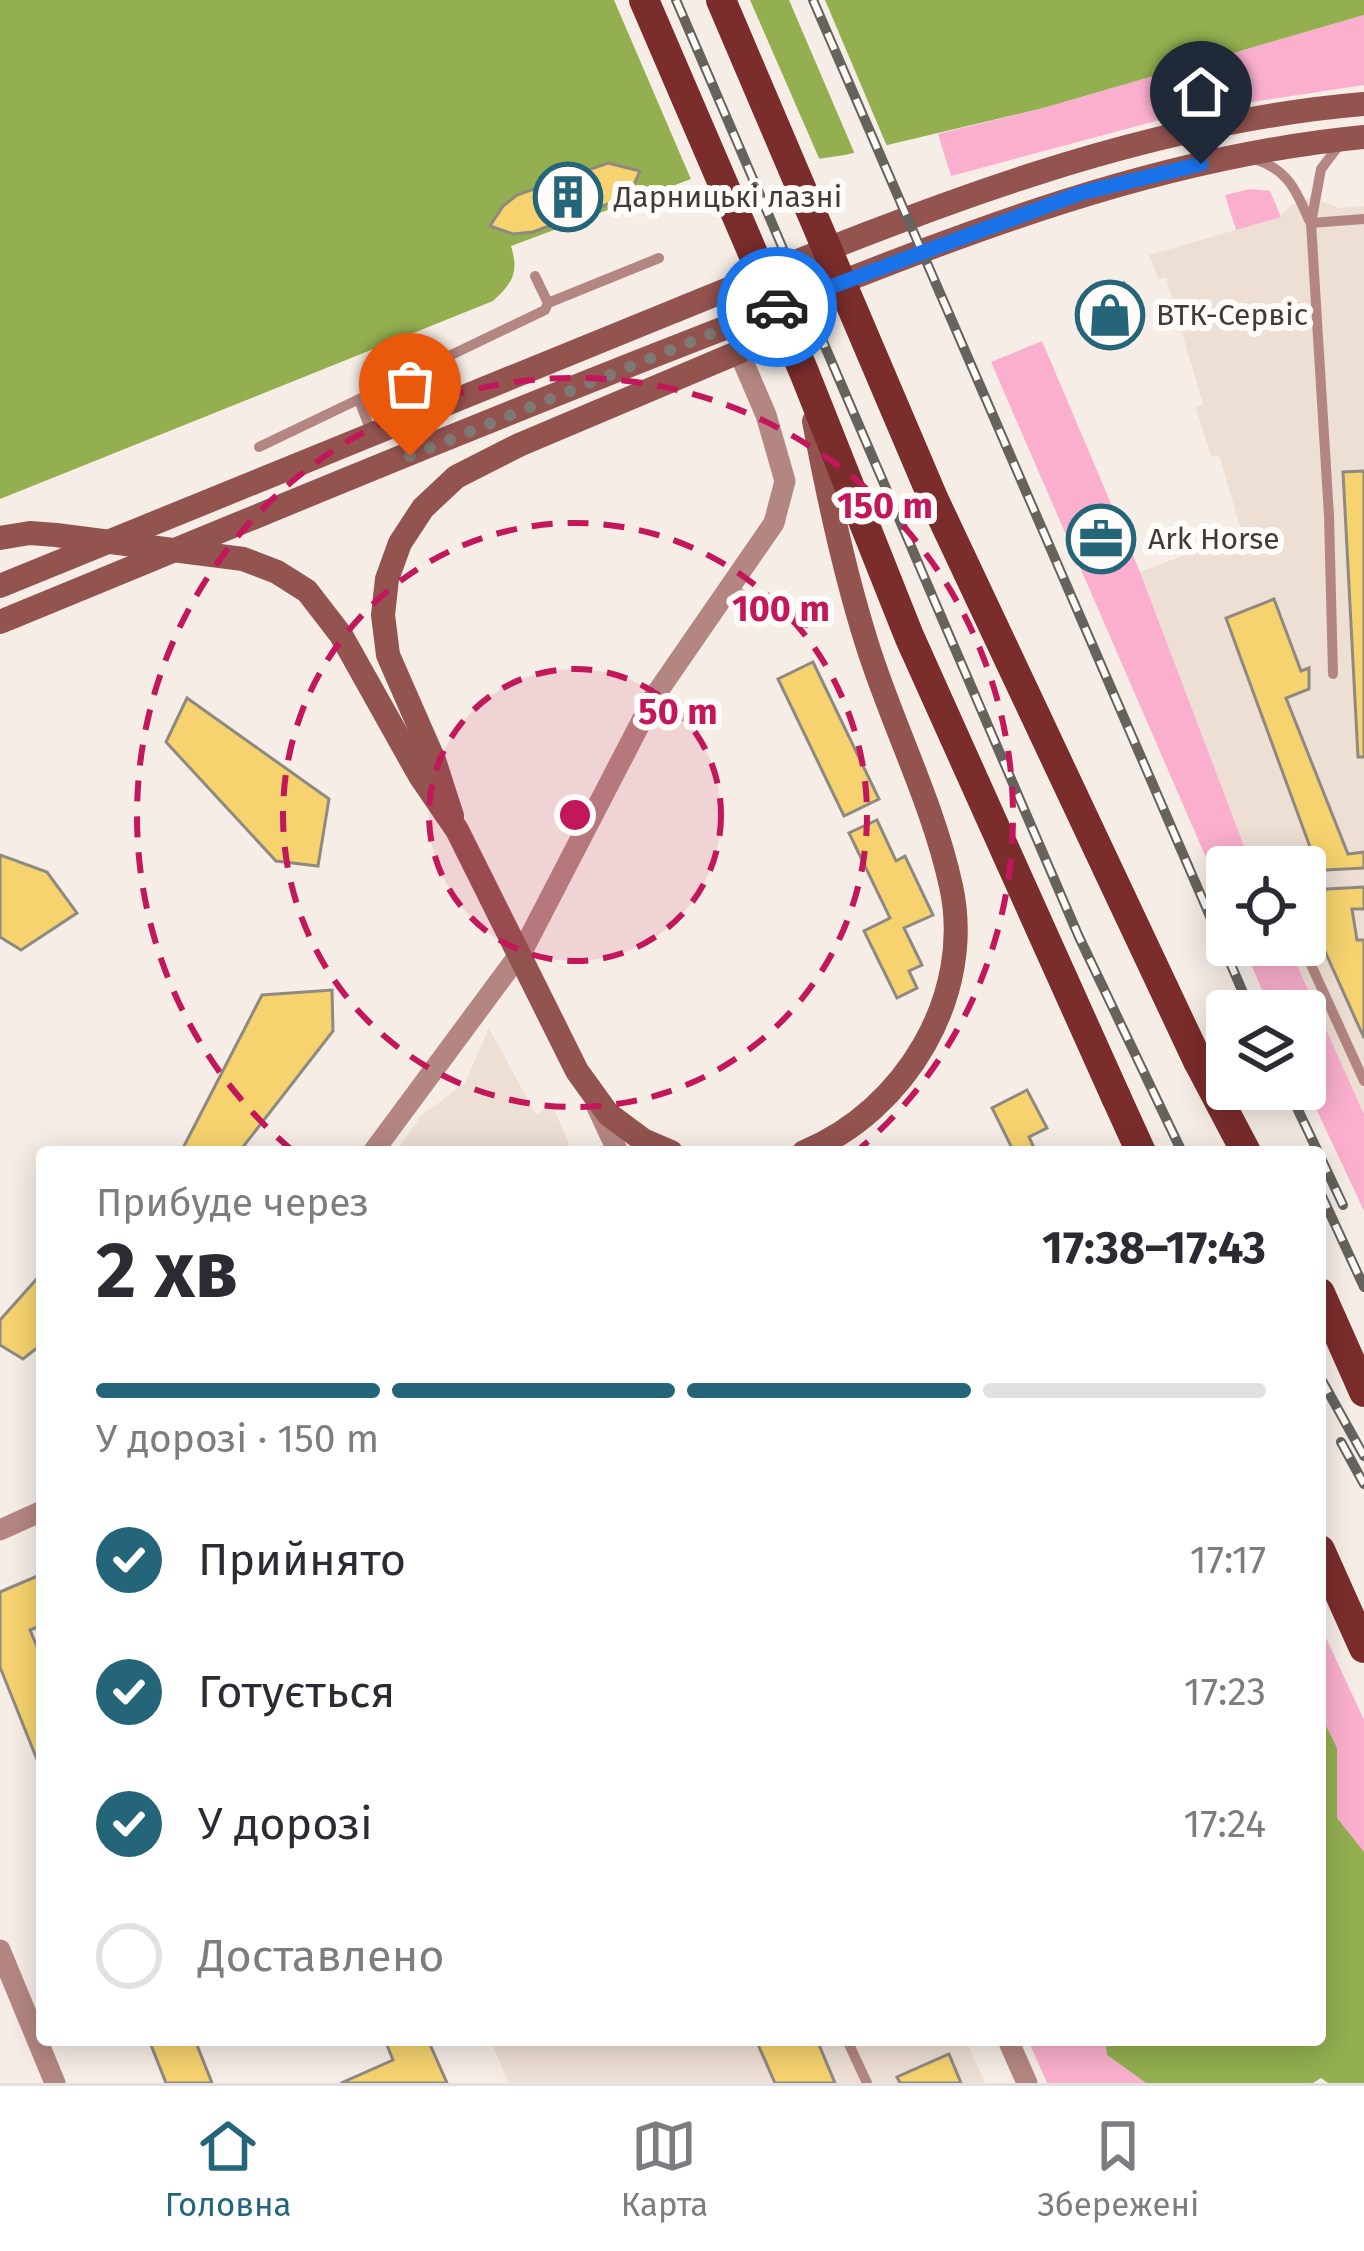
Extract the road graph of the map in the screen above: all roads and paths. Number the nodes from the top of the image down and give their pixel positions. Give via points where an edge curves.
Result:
1 (644, 0) edge
2 (721, 0) edge
3 (1364, 104) edge
4 (1356, 138) edge
5 (1244, 156) junction
6 (1364, 220) edge
7 (1311, 223) junction
8 (659, 258) dead end
9 (536, 276) dead end
10 (548, 304) junction
11 (771, 309) junction
12 (739, 352) junction
13 (804, 372) junction
14 (359, 400) junction
15 (372, 434) junction
16 (259, 447) dead end
17 (0, 538) edge
18 (0, 586) edge
19 (730, 589) junction
20 (0, 622) edge
21 (806, 623) dead end
22 (1333, 674) dead end
23 (457, 830) junction
24 (524, 948) junction
25 (1312, 966) edge
26 (1364, 1081) edge
27 (377, 1146) edge
28 (615, 1146) edge
29 (656, 1146) edge
30 (815, 1146) edge
31 (1138, 1146) edge
32 (1243, 1146) edge
33 (1326, 1306) edge
34 (1364, 1392) edge
35 (36, 1513) edge
36 (0, 1530) edge
37 (1326, 1563) edge
38 (1364, 1648) edge
39 (0, 1950) edge
40 (5, 1980) edge
41 (36, 2043) edge
42 (38, 2046) edge
43 (850, 2046) edge
44 (1011, 2046) edge
45 (56, 2083) edge
46 (867, 2083) edge
47 (1027, 2083) edge

1 - 13 main road, bridge
2 - 32 main road, bridge via 933,498
3 - 15 main road via 1196,131 1020,179
4 - 5 main road
4 - 7 lane via 1328,155
5 - 7 lane via 1279,170
5 - 11 main road via 1081,193
6 - 7 lane
7 - 22 lane
8 - 10 lane
9 - 10 lane
10 - 14 lane
11 - 12 main road
11 - 20 main road
12 - 19 street via 785,481 774,523
12 - 23 main road, bridge via 456,477 400,543 383,615 388,656
13 - 30 main road, bridge via 867,644 952,888 954,958 945,999 911,1066 885,1099
13 - 31 main road, bridge via 909,636
14 - 15 lane
14 - 16 lane
15 - 18 main road
17 - 23 main road, bridge via 56,535 208,552 277,572 307,591
19 - 21 lane
19 - 24 street via 654,697
23 - 29 main road, bridge via 577,1071 608,1114
24 - 27 street
24 - 28 street
25 - 26 lane
33 - 34 main road
35 - 36 street
37 - 38 main road
39 - 40 street
40 - 41 street
42 - 45 street
43 - 46 lane
44 - 47 street

